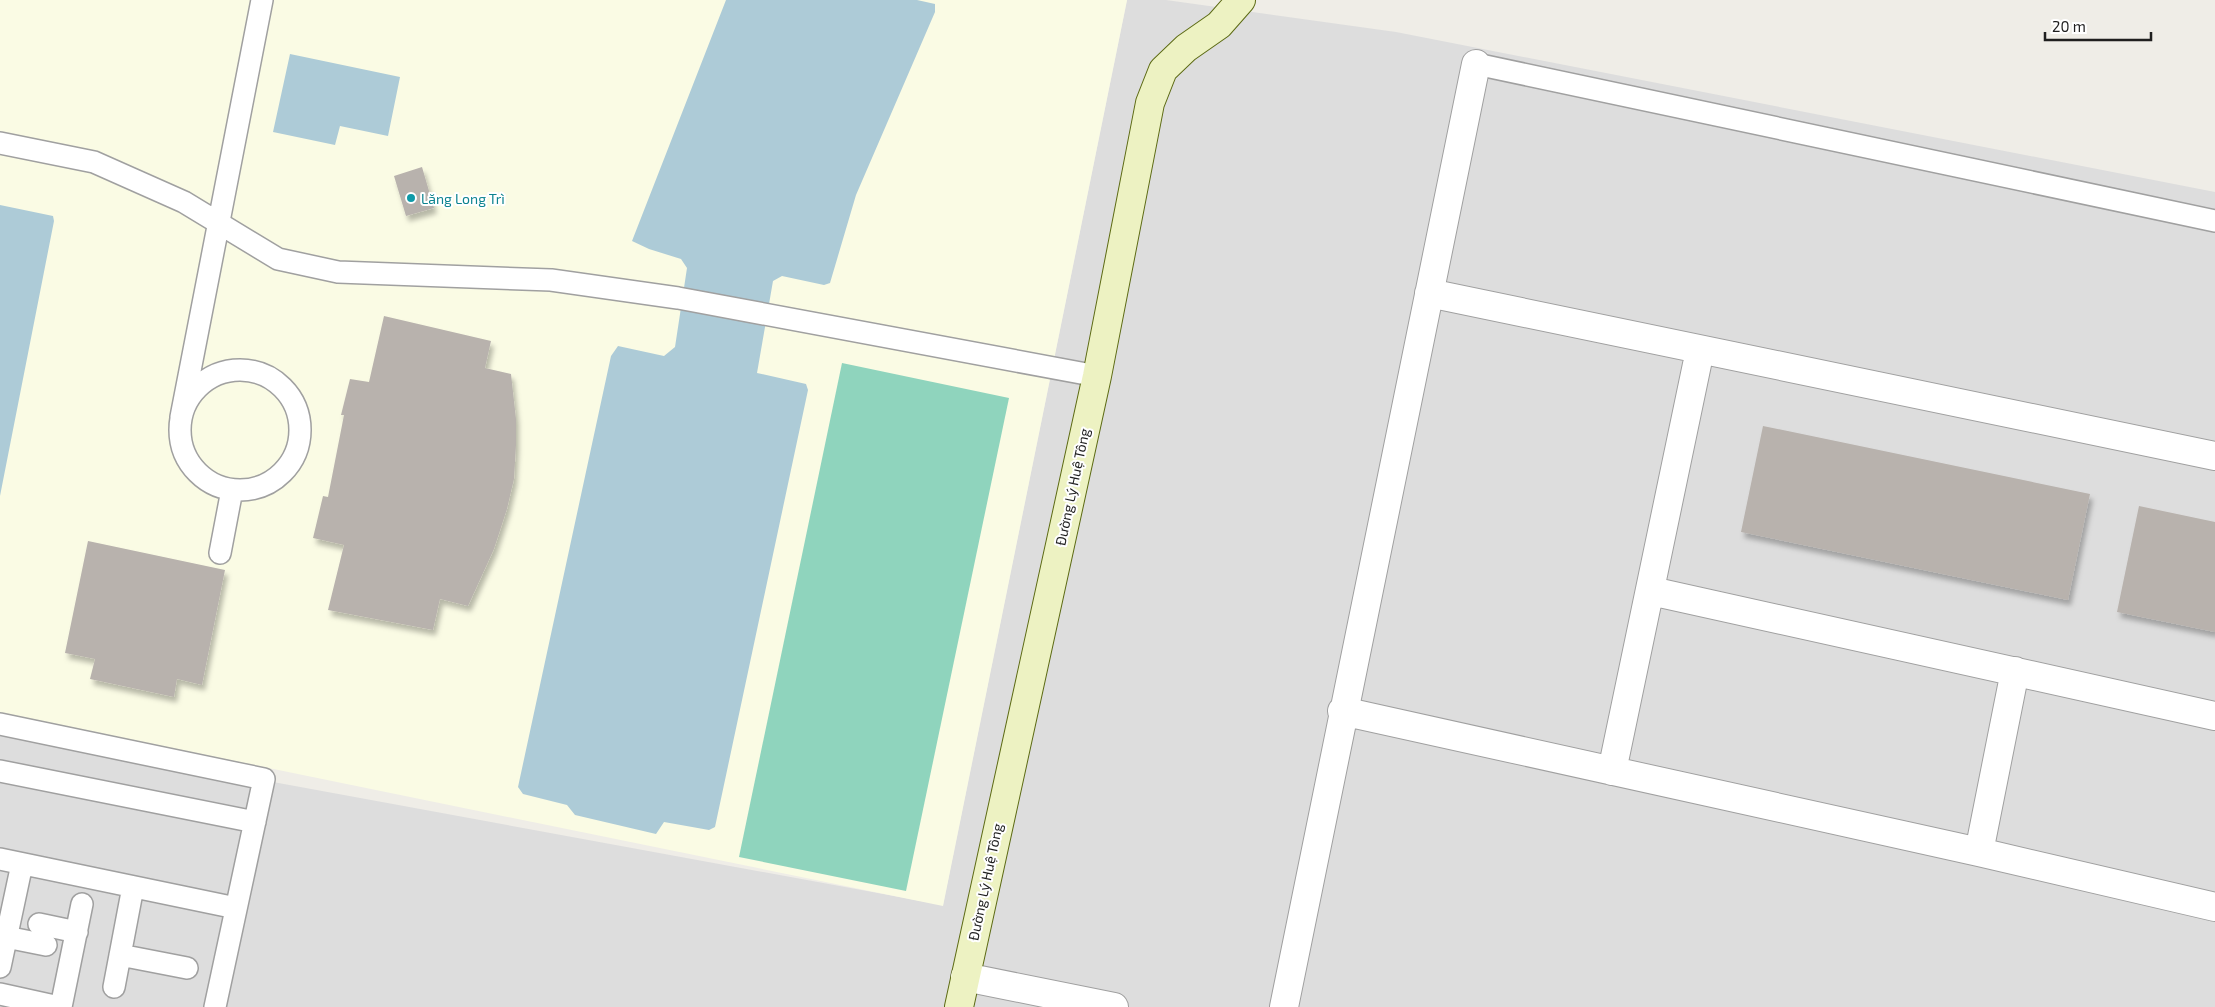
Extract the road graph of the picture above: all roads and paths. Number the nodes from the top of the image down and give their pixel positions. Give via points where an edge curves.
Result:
1 (262, 0) edge
2 (1241, 0) edge
3 (1476, 64) joint
4 (0, 143) edge
5 (2215, 221) edge
6 (218, 223) junction
7 (1429, 293) junction
8 (1700, 350) junction
9 (1097, 376) junction
10 (181, 417) junction
11 (2215, 456) edge
12 (232, 490) junction
13 (220, 553) dead end
14 (1651, 591) junction
15 (2015, 671) junction
16 (1342, 712) junction
17 (2215, 716) edge
18 (0, 724) edge
19 (0, 771) edge
20 (1612, 771) junction
21 (255, 822) junction
22 (1978, 852) junction
23 (0, 859) edge
24 (22, 864) junction
25 (133, 887) junction
26 (82, 904) dead end
27 (2215, 907) edge
28 (236, 908) junction
29 (39, 924) dead end
30 (77, 932) junction
31 (6, 937) junction
32 (46, 946) dead end
33 (120, 955) junction
34 (0, 967) edge
35 (188, 968) dead end
36 (965, 977) junction
37 (114, 987) dead end
38 (0, 994) edge
39 (60, 1007) edge
40 (215, 1007) edge
41 (959, 1007) edge
42 (1114, 1007) edge
43 (1284, 1007) edge

1 - 6 lane
2 - 9 main road, Đường Lý Huệ Tông via 1219,25 1186,48 1163,70 1150,103
3 - 5 lane
3 - 7 street
4 - 6 lane via 94,162 184,202
6 - 9 lane via 278,259 338,272 551,280 678,298
6 - 10 lane
7 - 8 street
7 - 16 street via 1362,630
8 - 11 street
8 - 14 street
9 - 36 main road, Đường Lý Huệ Tông
10 - 12 lane via 180,437 186,456 197,473 213,484
10 - 12 lane via 188,399 201,384 218,374 238,370 258,373 276,382 290,396 299,414 301,434 297,454 286,471 270,484 252,490
12 - 13 lane
14 - 15 street
14 - 20 street
15 - 17 street
15 - 22 street
16 - 20 street
16 - 43 street
18 - 21 lane via 264,779
19 - 21 lane
20 - 22 street
21 - 28 lane
22 - 27 street
23 - 24 lane
24 - 25 lane
24 - 31 lane
25 - 28 lane
25 - 33 lane
26 - 30 lane
28 - 40 lane
29 - 30 lane
30 - 39 lane
31 - 32 lane
31 - 34 lane
33 - 35 lane
33 - 37 lane
36 - 41 main road, Đường Lý Huệ Tông
36 - 42 street
38 - 39 lane

